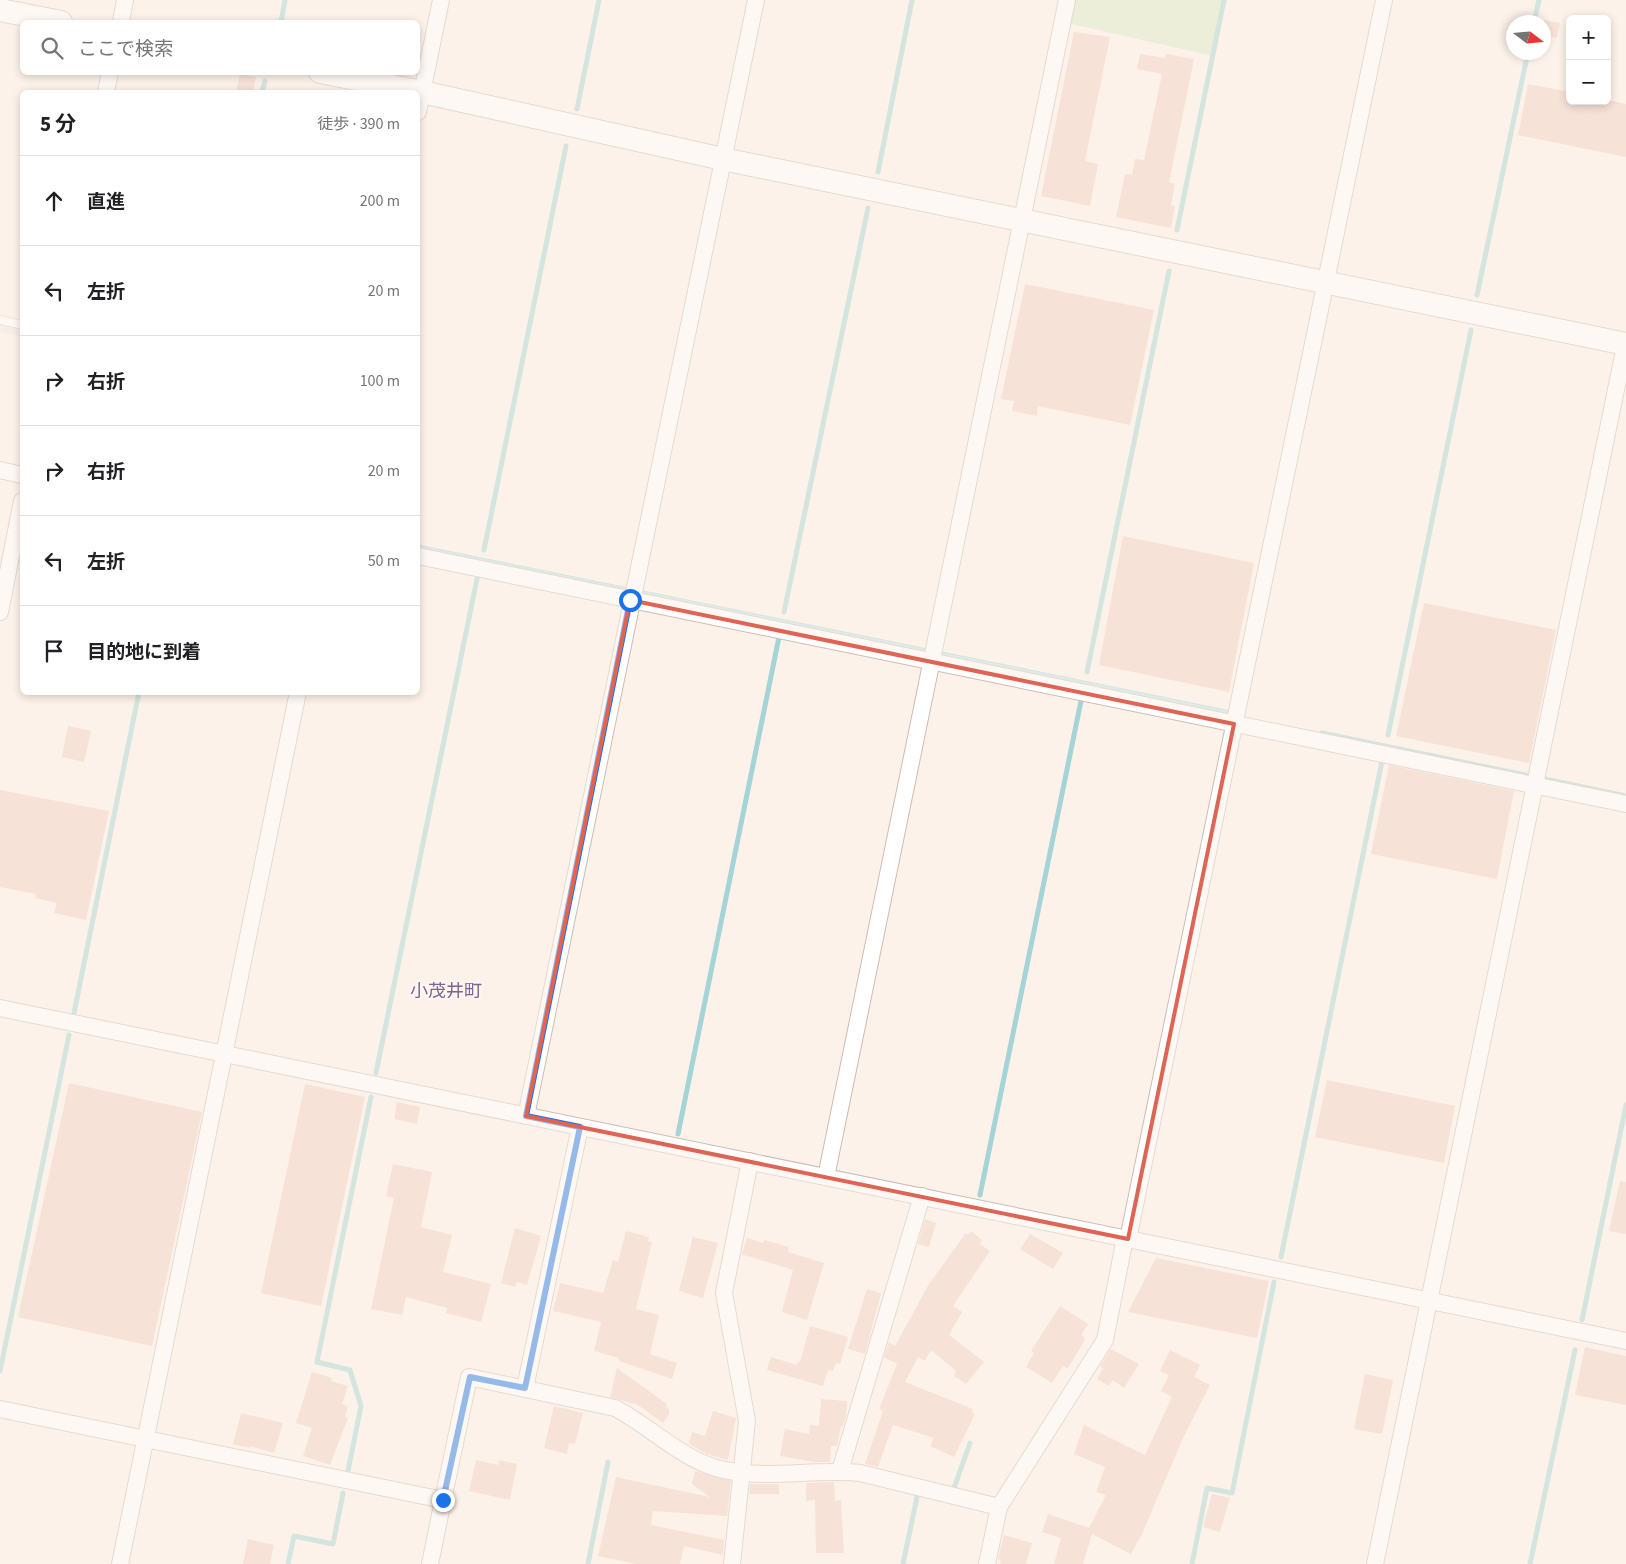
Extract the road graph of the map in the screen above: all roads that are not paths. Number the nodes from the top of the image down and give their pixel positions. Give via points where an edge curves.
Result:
1 (126, 0) edge
2 (441, 0) edge
3 (756, 0) edge
4 (1067, 0) edge
5 (1384, 0) edge
6 (0, 10) edge
7 (51, 20) edge
8 (121, 20) edge
9 (109, 75) edge
10 (330, 75) edge
11 (106, 90) edge
12 (380, 90) edge
13 (420, 102) edge
14 (723, 159) junction
15 (1022, 220) junction
16 (1325, 281) junction
17 (0, 320) edge
18 (20, 325) edge
19 (1626, 343) edge
20 (0, 470) edge
21 (20, 475) edge
22 (20, 511) edge
23 (420, 556) edge
24 (632, 594) junction
25 (0, 612) edge
26 (933, 655) junction
27 (297, 695) edge
28 (1234, 724) junction
29 (1536, 786) junction
30 (1626, 804) edge
31 (0, 1008) edge
32 (224, 1054) junction
33 (526, 1116) junction
34 (580, 1127) junction
35 (750, 1161) junction
36 (826, 1177) junction
37 (922, 1196) junction
38 (1126, 1238) junction
39 (1429, 1301) junction
40 (1626, 1341) edge
41 (525, 1388) junction
42 (0, 1409) edge
43 (145, 1439) junction
44 (840, 1471) junction
45 (742, 1474) junction
46 (443, 1500) junction
47 (999, 1507) junction
48 (120, 1564) edge
49 (430, 1564) edge
50 (732, 1564) edge
51 (987, 1564) edge
52 (1375, 1564) edge

1 - 8 street
2 - 13 street
3 - 14 street
4 - 15 street
5 - 16 street
6 - 7 street
9 - 11 street
10 - 12 street
13 - 14 street
14 - 15 street
14 - 24 street
15 - 16 street
15 - 26 street
16 - 19 street
16 - 28 street
17 - 18 lane
19 - 29 street
20 - 21 street
22 - 25 street
23 - 24 street
24 - 26 street
24 - 33 street
26 - 28 street
26 - 36 street
27 - 32 street
28 - 29 street
28 - 38 street
29 - 30 street
29 - 39 street
31 - 32 street
32 - 33 street
32 - 43 street
33 - 34 street
34 - 35 street
34 - 41 street
35 - 36 street
35 - 45 street via 724,1293 747,1421
36 - 37 street
37 - 38 street
37 - 44 street
38 - 39 street
38 - 47 street via 1105,1340
39 - 40 street
39 - 52 street
41 - 45 street via 615,1408 697,1460
41 - 46 street via 470,1377
42 - 43 street
43 - 46 street
43 - 48 street
44 - 45 street
44 - 47 street via 902,1482
45 - 50 street
46 - 49 street
47 - 51 street

